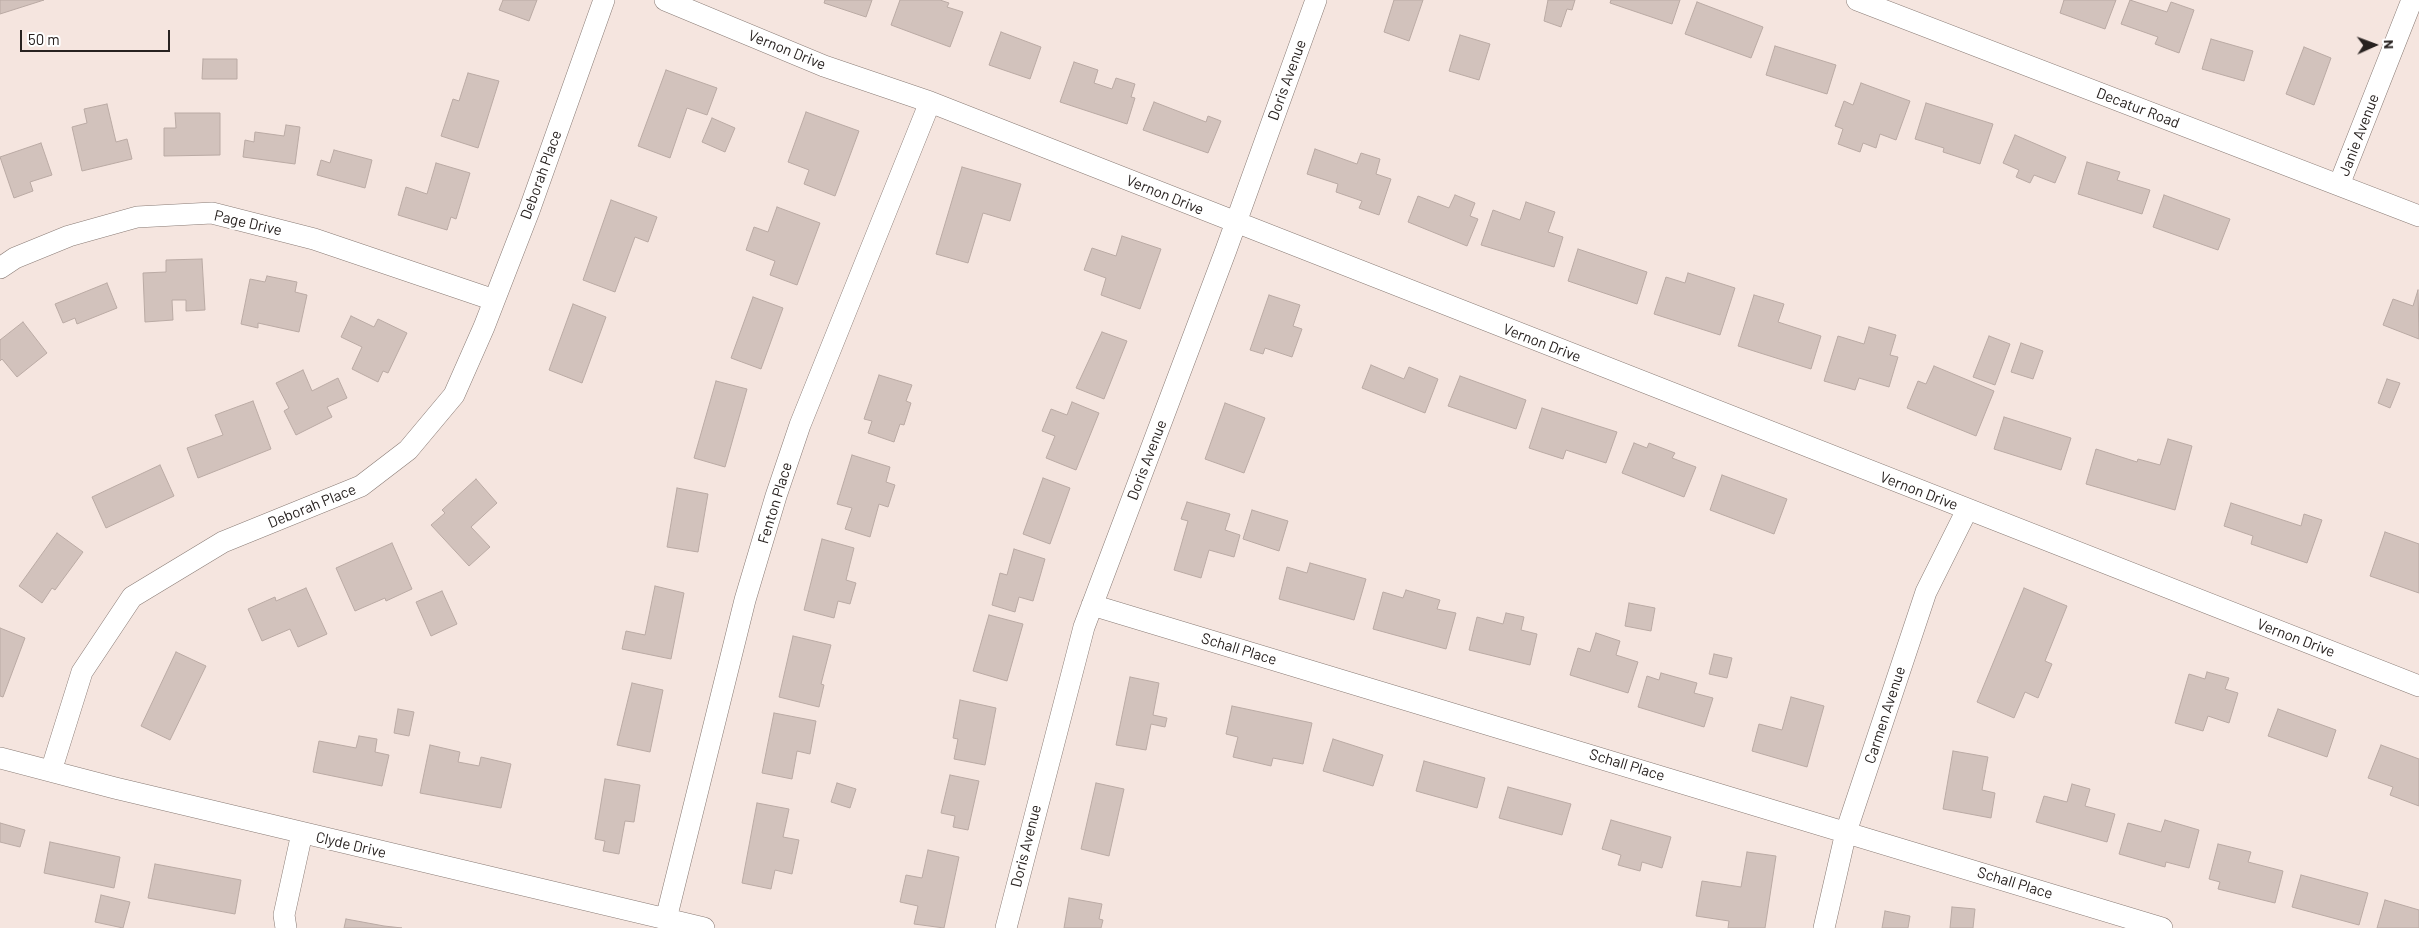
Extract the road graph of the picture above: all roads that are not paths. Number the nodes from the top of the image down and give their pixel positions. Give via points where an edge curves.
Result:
1 (604, 0) edge
2 (665, 0) edge
3 (1316, 0) edge
4 (1857, 0) edge
5 (2412, 0) edge
6 (930, 102) junction
7 (2339, 185) junction
8 (2419, 216) edge
9 (1236, 222) junction
10 (0, 268) edge
11 (494, 300) junction
12 (1967, 510) junction
13 (1092, 605) junction
14 (2419, 686) edge
15 (0, 758) edge
16 (51, 771) junction
17 (1846, 832) junction
18 (302, 833) junction
19 (666, 919) junction
20 (286, 928) edge
21 (704, 928) edge
22 (1006, 928) edge
23 (1824, 928) edge
24 (2162, 928) edge

1 - 11 street, Deborah Place
2 - 6 street, Vernon Drive via 824,66
3 - 9 street, Doris Avenue
4 - 7 street, Decatur Road
5 - 7 street, Janie Avenue
6 - 9 street, Vernon Drive
6 - 19 street, Fenton Place via 800,425 776,496 745,600
7 - 8 street, Decatur Road
9 - 12 street, Vernon Drive
9 - 13 street, Doris Avenue
10 - 11 street, Page Drive via 15,258 69,236 137,217 212,213 314,239
11 - 16 street, Deborah Place via 454,395 408,450 361,486 223,542 132,597 82,672
12 - 14 street, Vernon Drive
12 - 17 street, Carmen Avenue via 1926,592
13 - 17 street, Schall Place
13 - 22 street, Doris Avenue
15 - 16 street, Clyde Drive
16 - 18 street, Clyde Drive
17 - 23 street, Carmen Avenue
17 - 24 street, Schall Place
18 - 19 street, Clyde Drive
18 - 20 street via 284,915
19 - 21 street, Clyde Drive

